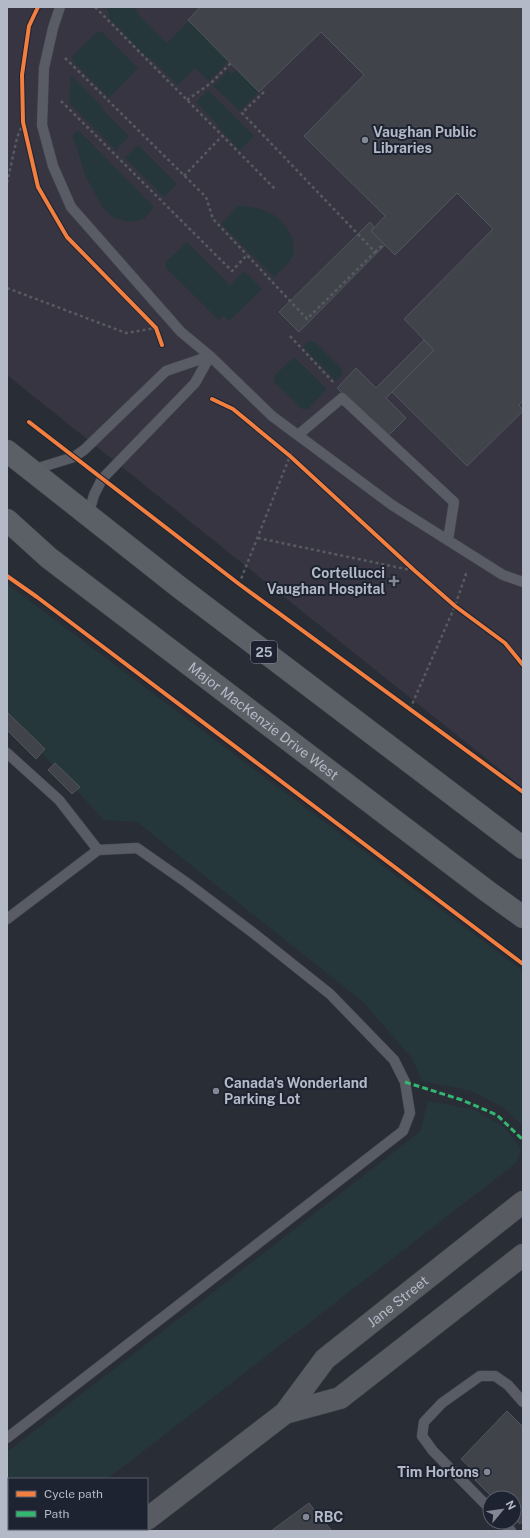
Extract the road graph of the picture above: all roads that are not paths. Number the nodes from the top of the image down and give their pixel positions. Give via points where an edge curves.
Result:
1 (60, 7) edge
2 (210, 356) junction
3 (298, 436) junction
4 (7, 451) edge
5 (30, 470) junction
6 (88, 516) junction
7 (7, 520) edge
8 (7, 533) edge
9 (448, 540) junction
10 (49, 558) junction
11 (523, 582) edge
12 (7, 753) edge
13 (523, 848) edge
14 (98, 850) junction
15 (523, 917) edge
16 (7, 919) edge
17 (523, 1202) edge
18 (523, 1255) edge
19 (523, 1402) edge
20 (285, 1413) junction
21 (7, 1438) edge
22 (482, 1501) edge
23 (148, 1518) edge

1 - 2 lane via 43,75 42,125 53,166 71,207 181,332
2 - 3 lane via 272,416
2 - 5 lane via 166,370 74,457
2 - 6 lane via 195,383 102,479
3 - 9 lane via 392,505
3 - 9 lane via 342,398 454,502
4 - 5 main road, 25
5 - 6 main road, 25
6 - 13 main road, 25
7 - 10 main road, Major MacKenzie Drive West
8 - 10 lane
9 - 11 lane via 504,575
10 - 15 main road, Major MacKenzie Drive West
12 - 14 lane via 59,800
14 - 16 lane
14 - 21 lane via 137,848 199,891 330,994 394,1060 405,1082 410,1113 403,1131
17 - 20 main road, Jane Street via 325,1359
18 - 20 main road, Jane Street via 340,1398
19 - 22 lane via 508,1385 495,1376 480,1376 442,1403 424,1422 422,1436 433,1451
20 - 23 main road, Jane Street

